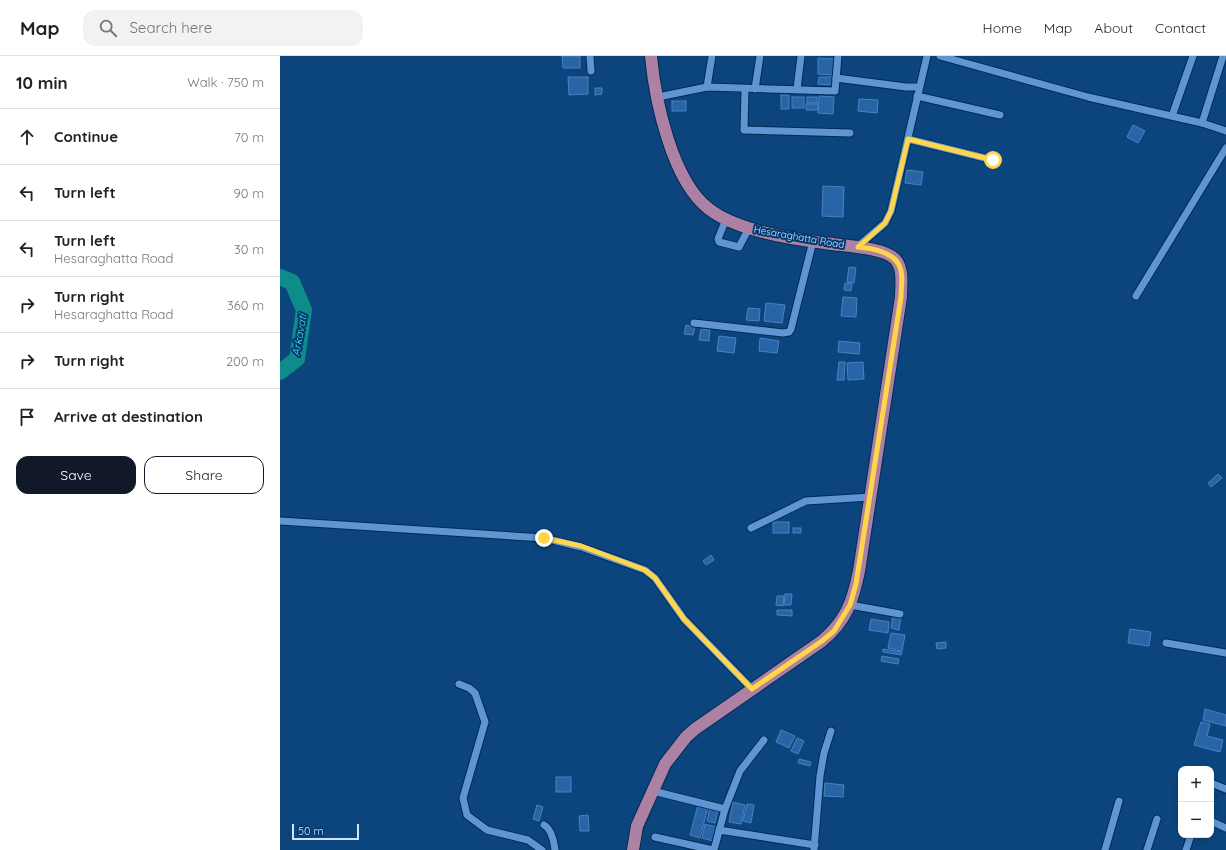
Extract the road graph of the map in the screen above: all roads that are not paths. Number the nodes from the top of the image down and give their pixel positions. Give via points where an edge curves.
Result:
1 (590, 56) edge
2 (651, 56) edge
3 (712, 56) edge
4 (760, 56) edge
5 (801, 56) edge
6 (838, 56) edge
7 (927, 56) edge
8 (940, 56) edge
9 (1193, 56) edge
10 (1223, 56) edge
11 (591, 71) dead end
12 (836, 78) junction
13 (707, 87) junction
14 (919, 88) junction
15 (745, 89) junction
16 (755, 89) junction
17 (797, 89) junction
18 (917, 96) junction
19 (658, 97) junction
20 (1000, 115) dead end
21 (1172, 116) junction
22 (1202, 122) junction
23 (1226, 131) edge
24 (850, 134) dead end
25 (908, 139) junction
26 (1226, 148) edge
27 (993, 160) dead end
28 (726, 219) junction
29 (749, 228) junction
30 (813, 241) junction
31 (858, 247) junction
32 (1136, 296) dead end
33 (694, 323) dead end
34 (870, 497) junction
35 (280, 521) edge
36 (751, 528) dead end
37 (850, 605) junction
38 (900, 614) dead end
39 (1166, 643) dead end
40 (1226, 653) edge
41 (459, 684) dead end
42 (752, 689) junction
43 (831, 731) dead end
44 (764, 740) dead end
45 (1214, 784) edge
46 (1226, 789) edge
47 (652, 791) junction
48 (1119, 801) dead end
49 (725, 809) junction
50 (1157, 819) dead end
51 (1214, 822) edge
52 (544, 825) dead end
53 (1226, 828) edge
54 (719, 830) junction
55 (655, 837) dead end
56 (1190, 838) edge
57 (815, 848) edge
58 (542, 850) edge
59 (556, 850) edge
60 (633, 850) edge
61 (713, 850) edge
62 (1105, 850) edge
63 (1147, 850) edge
64 (1186, 850) edge

1 - 11 street
2 - 19 main road, Hesaraghatta Road via 652,75
3 - 13 street
4 - 16 street
5 - 17 street
6 - 12 street
7 - 14 street
8 - 21 street via 1088,97
9 - 21 street
10 - 22 street
12 - 14 street
12 - 17 street via 835,91
13 - 15 street
13 - 19 street
14 - 18 street
15 - 16 street
15 - 24 street via 744,130
16 - 17 street
18 - 20 street
18 - 25 street
19 - 28 main road, Hesaraghatta Road via 677,165 695,196 708,209
21 - 22 street
22 - 23 street
25 - 27 street
25 - 31 street via 891,211 885,223
26 - 32 street
28 - 29 main road, Hesaraghatta Road
28 - 29 street via 719,242 739,247
29 - 30 main road, Hesaraghatta Road
30 - 31 main road, Hesaraghatta Road
30 - 33 street via 789,332
31 - 34 main road, Hesaraghatta Road via 870,248 894,258 900,266 902,276 901,297
34 - 36 street via 806,501
34 - 37 main road, Hesaraghatta Road via 856,584
35 - 42 street via 544,538 581,546 645,570 655,578 684,619
37 - 38 street
37 - 42 main road, Hesaraghatta Road via 834,631
39 - 40 street
41 - 58 street via 475,693 485,722 463,798 467,815 487,830 528,840
42 - 47 main road, Hesaraghatta Road via 686,737 665,764
43 - 57 street via 820,776
44 - 49 street via 740,771
45 - 46 street
47 - 49 street
47 - 60 main road, Hesaraghatta Road via 637,826
48 - 62 street
49 - 54 street
50 - 63 street
51 - 53 street
52 - 59 street via 547,826
54 - 57 street
54 - 61 street
55 - 61 street
56 - 64 street

